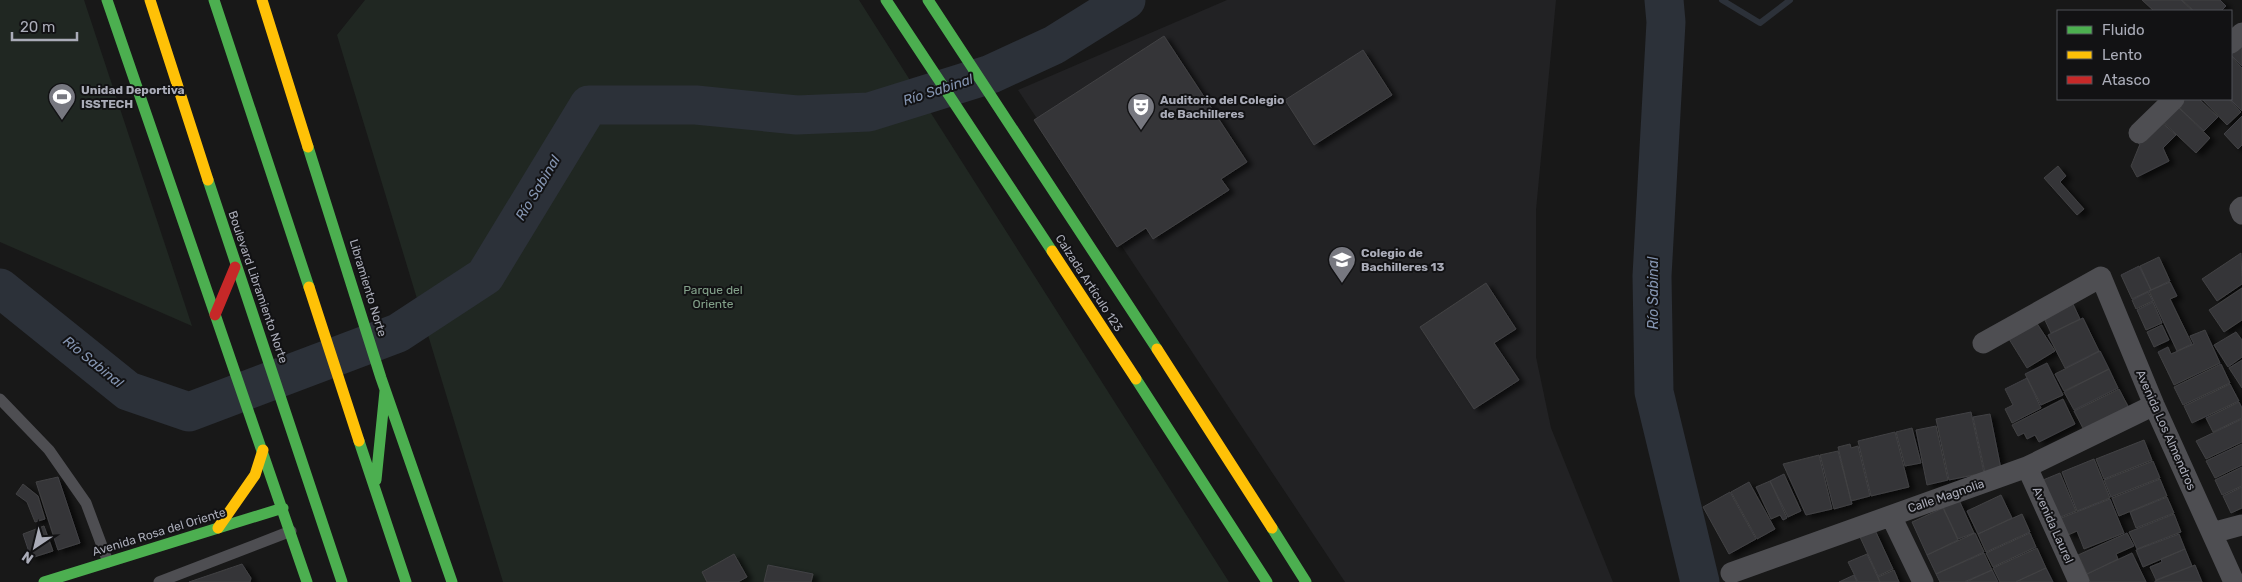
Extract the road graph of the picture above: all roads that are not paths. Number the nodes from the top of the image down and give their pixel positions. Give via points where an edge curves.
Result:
1 (107, 0) edge
2 (150, 0) edge
3 (214, 0) edge
4 (262, 0) edge
5 (886, 0) edge
6 (930, 1) edge
7 (2242, 33) edge
8 (2232, 42) edge
9 (2173, 100) edge
10 (2139, 133) dead end
11 (235, 267) junction
12 (215, 315) junction
13 (1983, 344) dead end
14 (386, 391) junction
15 (0, 399) edge
16 (2154, 405) junction
17 (263, 450) junction
18 (2027, 468) junction
19 (375, 489) junction
20 (283, 508) junction
21 (1891, 516) junction
22 (2242, 524) edge
23 (218, 528) junction
24 (291, 531) junction
25 (2212, 533) junction
26 (108, 562) junction
27 (1731, 573) dead end
28 (44, 582) edge
29 (159, 582) edge
30 (307, 582) edge
31 (342, 582) edge
32 (406, 582) edge
33 (452, 582) edge
34 (1267, 582) edge
35 (1306, 582) edge
36 (1923, 582) edge
37 (2079, 582) edge
38 (2234, 582) edge

1 - 12 main road
2 - 11 main road, Boulevard Libramiento Norte
3 - 19 main road
4 - 14 main road, Libramiento Norte
5 - 34 main road, Calzada Artículo 123
6 - 35 main road, Calzada Artículo 123
7 - 8 street
9 - 10 street
11 - 12 main road
11 - 31 main road, Boulevard Libramiento Norte
12 - 17 main road
13 - 16 street, Avenida Los Almendros via 2101,277
14 - 19 main road
14 - 33 main road, Libramiento Norte
15 - 26 lane via 49,450 86,503
16 - 18 street, Calle Magnolia
16 - 25 street, Avenida Los Almendros
17 - 20 main road
17 - 23 main road via 255,475
18 - 21 street, Calle Magnolia
18 - 37 street, Avenida Laurel
19 - 32 main road
20 - 23 main road, Avenida Rosa del Oriente
20 - 24 main road
21 - 27 street, Calle Magnolia
21 - 36 street
22 - 25 street
23 - 26 main road, Avenida Rosa del Oriente
24 - 29 lane
24 - 30 main road
25 - 38 street, Avenida Los Almendros
26 - 28 main road, Avenida Rosa del Oriente

